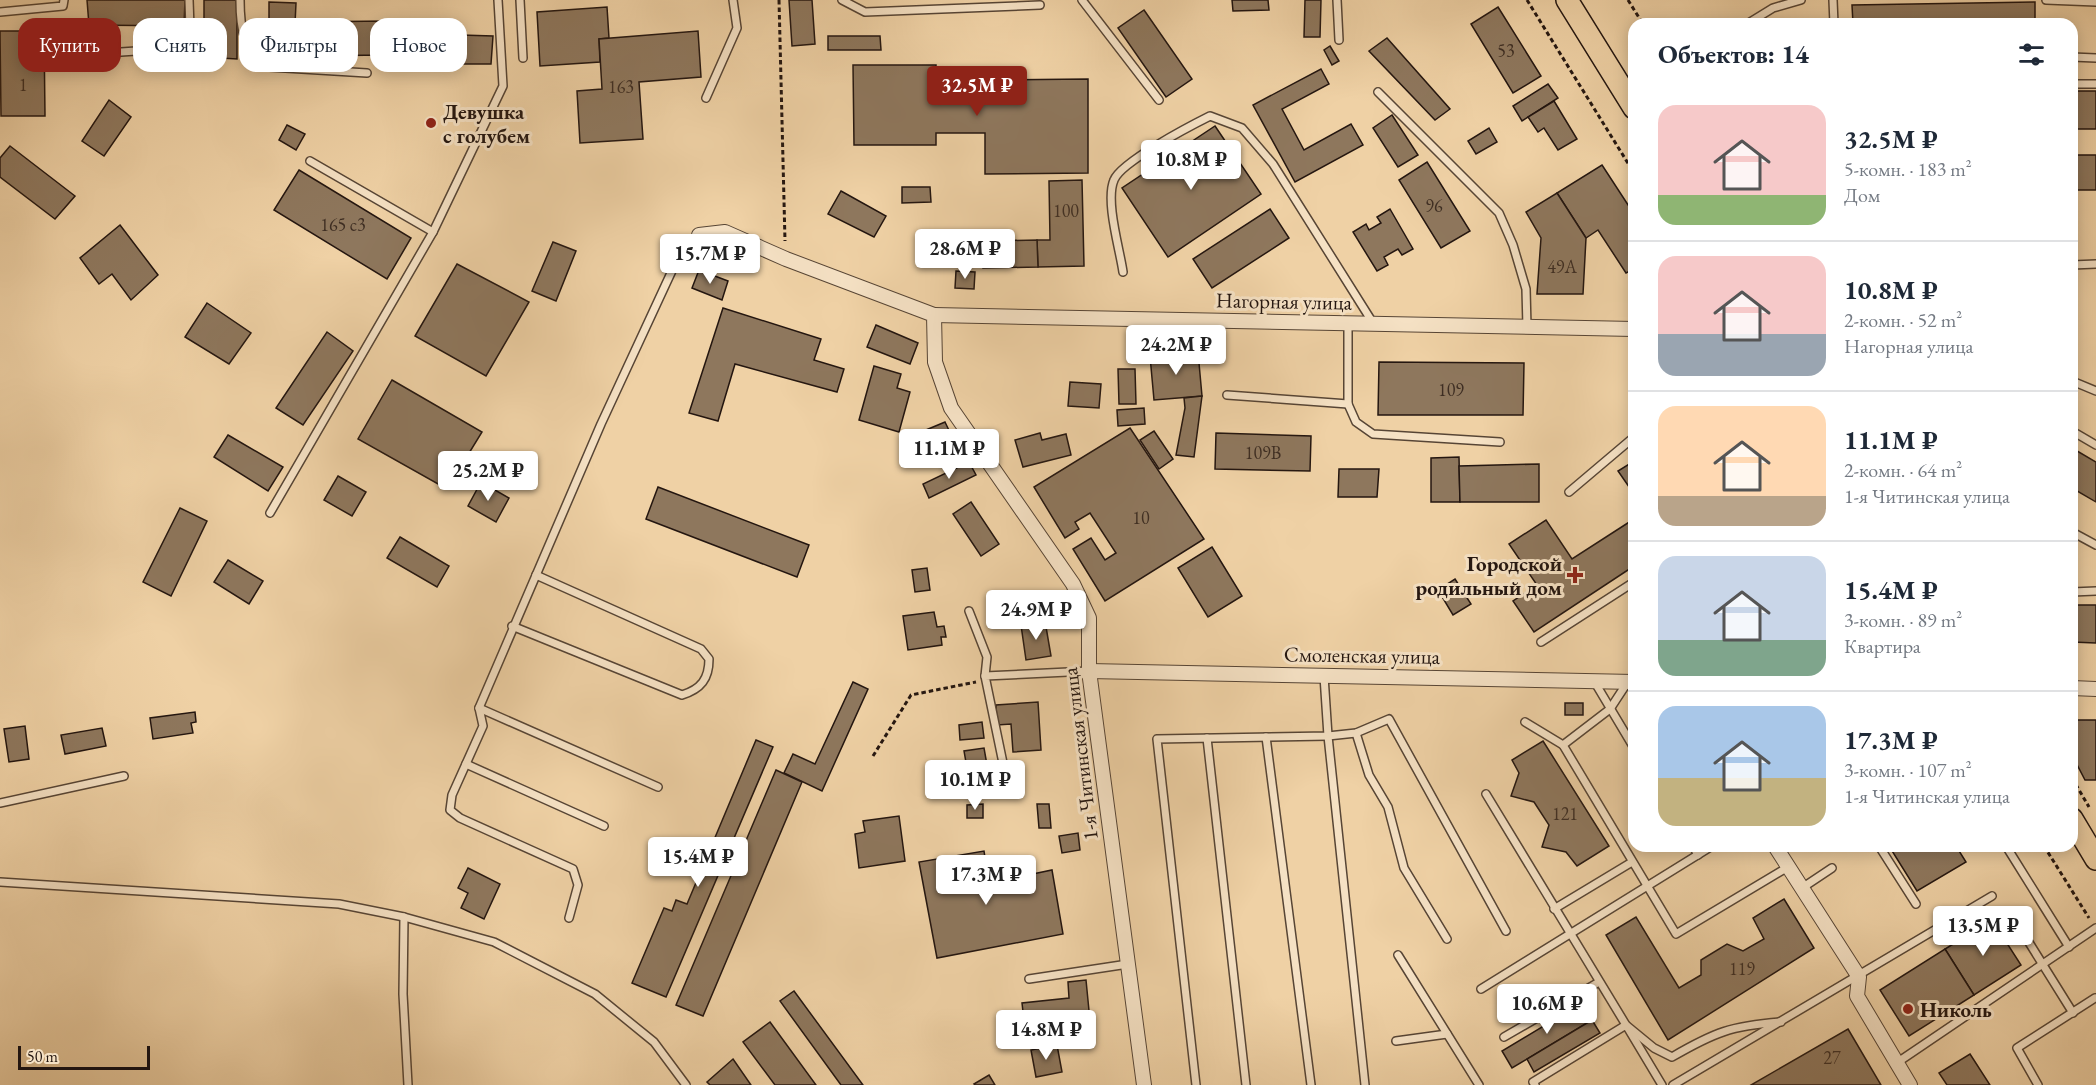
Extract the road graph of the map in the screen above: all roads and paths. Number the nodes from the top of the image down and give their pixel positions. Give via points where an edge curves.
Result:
1 (64, 0) edge
2 (189, 0) edge
3 (240, 0) edge
4 (498, 0) edge
5 (520, 0) edge
6 (733, 0) edge
7 (779, 0) edge
8 (842, 0) edge
9 (1082, 0) edge
10 (1337, 0) edge
11 (1527, 0) edge
12 (1567, 0) edge
13 (1628, 0) edge
14 (1801, 0) edge
15 (1833, 0) edge
16 (2046, 0) edge
17 (2096, 2) edge
18 (1040, 5) dead end
19 (0, 12) edge
20 (1639, 18) edge
21 (1757, 18) edge
22 (1834, 18) edge
23 (1339, 40) dead end
24 (121, 52) edge
25 (2078, 57) edge
26 (523, 58) dead end
27 (2096, 58) edge
28 (367, 73) dead end
29 (2078, 84) edge
30 (2096, 84) edge
31 (1378, 92) dead end
32 (706, 98) dead end
33 (1628, 98) edge
34 (1160, 100) dead end
35 (310, 161) dead end
36 (1628, 163) edge
37 (433, 232) junction
38 (699, 235) joint
39 (786, 259) junction
40 (2096, 264) edge
41 (2078, 265) edge
42 (1123, 273) dead end
43 (934, 315) junction
44 (1348, 323) junction
45 (1373, 323) junction
46 (1527, 327) junction
47 (1628, 329) edge
48 (2078, 384) edge
49 (2096, 391) edge
50 (1227, 395) dead end
51 (1348, 404) junction
52 (2078, 434) edge
53 (1500, 442) dead end
54 (1628, 442) edge
55 (2096, 445) edge
56 (1569, 492) dead end
57 (270, 513) dead end
58 (2078, 535) edge
59 (2096, 545) edge
60 (536, 575) junction
61 (1628, 586) edge
62 (2096, 591) edge
63 (2078, 592) edge
64 (969, 611) dead end
65 (512, 626) junction
66 (1541, 642) dead end
67 (1089, 671) junction
68 (985, 676) junction
69 (1324, 676) junction
70 (1593, 681) junction
71 (1628, 682) edge
72 (1628, 686) edge
73 (2078, 688) edge
74 (2096, 689) edge
75 (479, 708) junction
76 (1610, 709) junction
77 (1526, 722) dead end
78 (1356, 733) junction
79 (1328, 736) junction
80 (1266, 737) junction
81 (1207, 738) junction
82 (1628, 738) edge
83 (1563, 745) junction
84 (873, 756) dead end
85 (1002, 763) dead end
86 (466, 764) junction
87 (124, 776) dead end
88 (658, 787) dead end
89 (1486, 794) dead end
90 (0, 803) edge
91 (2081, 814) edge
92 (604, 826) dead end
93 (1696, 852) edge
94 (1703, 852) edge
95 (1779, 852) edge
96 (1883, 852) edge
97 (2010, 852) edge
98 (2048, 852) edge
99 (1698, 855) junction
100 (2096, 859) edge
101 (1632, 862) junction
102 (1788, 867) junction
103 (1832, 868) dead end
104 (0, 882) edge
105 (1647, 886) junction
106 (1802, 888) junction
107 (1992, 896) dead end
108 (1916, 904) dead end
109 (1554, 909) junction
110 (2010, 912) dead end
111 (404, 917) junction
112 (569, 918) dead end
113 (2096, 928) edge
114 (1506, 932) dead end
115 (1569, 934) junction
116 (1447, 939) dead end
117 (2069, 947) junction
118 (1398, 955) dead end
119 (1128, 964) junction
120 (2043, 964) junction
121 (1859, 976) junction
122 (1029, 979) dead end
123 (1599, 982) junction
124 (1481, 989) dead end
125 (2095, 998) edge
126 (2073, 1013) junction
127 (1781, 1022) junction
128 (1626, 1025) junction
129 (1447, 1034) junction
130 (1504, 1037) dead end
131 (1396, 1041) dead end
132 (1898, 1062) junction
133 (408, 1085) edge
134 (686, 1085) edge
135 (1144, 1085) edge
136 (1196, 1085) edge
137 (1246, 1085) edge
138 (1311, 1085) edge
139 (1365, 1085) edge
140 (1479, 1085) edge
141 (1535, 1085) edge
142 (1662, 1085) edge
143 (1673, 1085) edge
144 (1910, 1085) edge
145 (2038, 1085) edge

1 - 19 lane via 63,6
2 - 24 lane via 190,28 183,44
3 - 28 lane via 243,31 255,60 269,67
4 - 37 lane via 503,86
5 - 26 lane
6 - 32 lane via 737,28
7 - 39 path
8 - 18 lane via 865,12
9 - 34 lane
10 - 23 lane
11 - 36 path
12 - 33 main road
13 - 20 path
14 - 21 lane via 1773,8
15 - 22 lane
16 - 17 lane
25 - 27 lane
29 - 30 lane
31 - 46 lane via 1499,213 1526,289
35 - 37 lane
37 - 57 lane
38 - 39 street via 725,232
38 - 60 lane via 683,247 666,281
39 - 43 street
40 - 41 lane
42 - 45 lane via 1111,198 1114,179 1141,156 1210,116 1242,128 1273,164
43 - 44 street, Нагорная улица
43 - 67 street, 1-я Читинская улица via 935,362 951,408 1073,584 1089,618
44 - 45 street, Нагорная улица
44 - 51 lane
45 - 46 street, Нагорная улица
46 - 47 street, Нагорная улица
48 - 49 lane
50 - 51 lane
51 - 53 lane via 1356,422 1373,434
52 - 55 lane
54 - 56 lane
58 - 59 lane
60 - 65 lane
60 - 65 lane via 701,649 709,659 709,671 697,690 682,695
61 - 66 lane
62 - 63 lane
64 - 68 lane via 987,657
65 - 75 lane
67 - 68 lane
67 - 69 street, Смоленская улица
67 - 119 street, 1-я Читинская улица
68 - 84 path via 976,682 911,695
68 - 85 lane
69 - 70 street, Смоленская улица
69 - 79 lane
70 - 71 street, Смоленская улица
70 - 76 lane
72 - 76 lane
73 - 74 street
75 - 86 lane via 483,726
75 - 88 lane
76 - 82 lane
76 - 83 lane
77 - 83 lane
78 - 79 lane
78 - 114 lane via 1389,719
78 - 116 lane via 1369,775 1388,807 1404,868
79 - 80 lane
79 - 139 lane
80 - 81 lane
80 - 138 lane
81 - 136 lane via 1157,739
81 - 137 lane
83 - 101 lane
86 - 92 lane
86 - 112 lane via 452,795 450,810 573,869 578,885
87 - 90 lane
89 - 109 lane
91 - 100 main road
93 - 99 lane
94 - 99 lane
95 - 102 street
96 - 108 lane
97 - 117 lane
98 - 113 path
99 - 105 lane
101 - 105 lane
101 - 109 lane
102 - 105 lane via 1676,934
102 - 106 street
103 - 106 lane
104 - 111 lane via 339,904
105 - 115 lane
106 - 121 street
107 - 121 lane
109 - 115 lane
110 - 120 lane
111 - 133 lane
111 - 134 lane via 494,942 595,994 654,1041
113 - 117 lane
115 - 123 lane
115 - 124 lane
117 - 120 lane
118 - 129 lane
119 - 122 lane
119 - 135 street, 1-я Читинская улица
120 - 126 lane
120 - 132 lane
121 - 127 lane
121 - 132 street via 1857,996
123 - 128 lane
123 - 130 lane
125 - 126 lane
126 - 145 lane via 2016,1048
127 - 128 lane via 1744,1025 1710,1035 1672,1057
127 - 143 lane
128 - 141 lane via 1533,1082
128 - 142 lane
129 - 131 lane
129 - 140 lane
132 - 144 street

